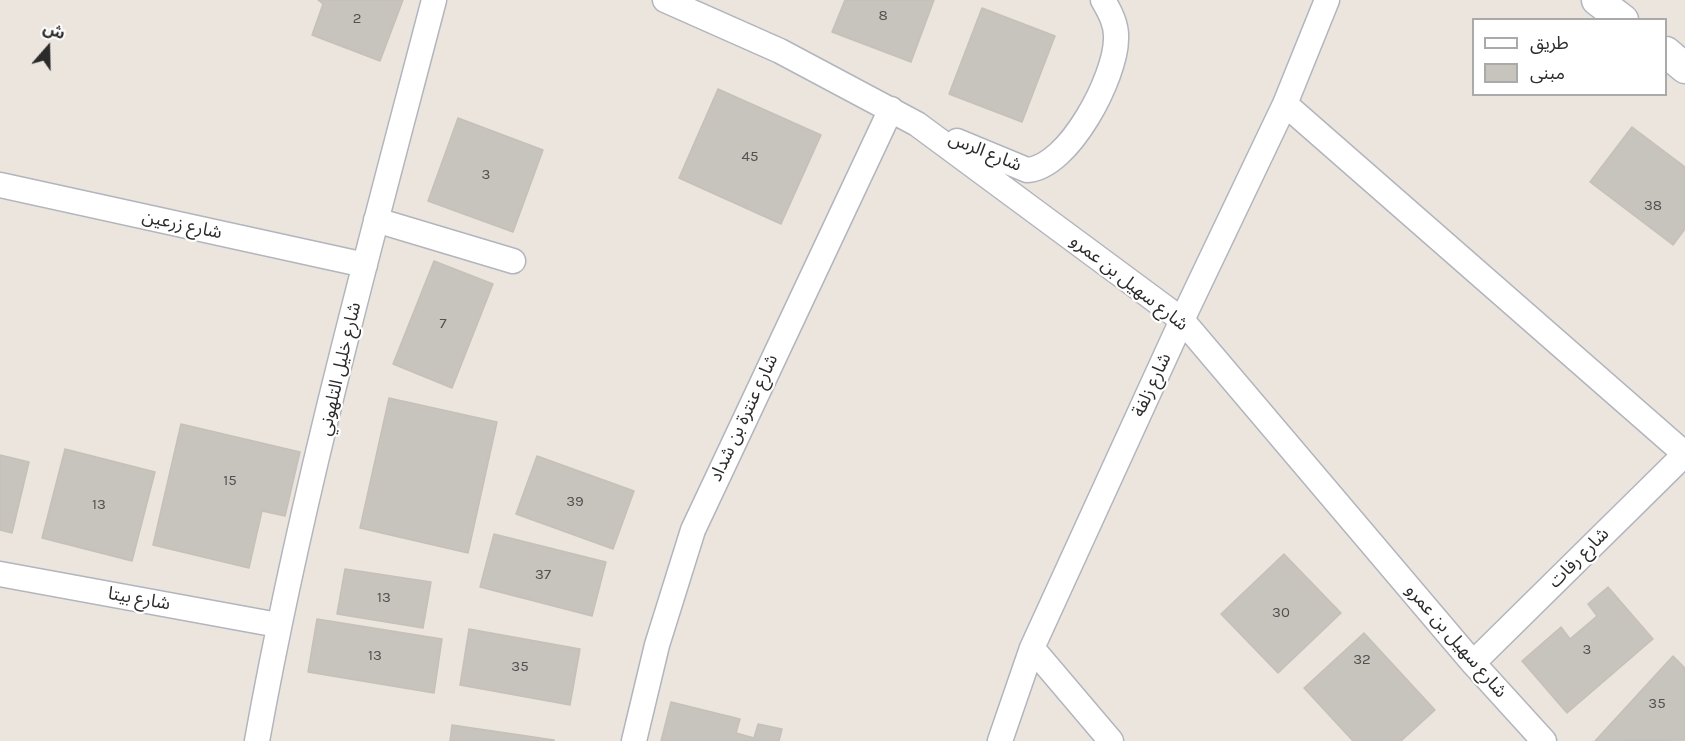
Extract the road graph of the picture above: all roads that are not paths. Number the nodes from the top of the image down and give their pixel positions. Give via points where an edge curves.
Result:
1 (434, 0) edge
2 (665, 0) edge
3 (1103, 0) edge
4 (1327, 0) edge
5 (1597, 0) edge
6 (1620, 18) edge
7 (1667, 54) edge
8 (1685, 68) edge
9 (1285, 104) junction
10 (891, 109) junction
11 (916, 124) junction
12 (0, 185) edge
13 (376, 220) junction
14 (513, 261) dead end
15 (365, 265) junction
16 (1182, 320) junction
17 (1685, 454) edge
18 (0, 574) edge
19 (278, 625) junction
20 (1032, 648) junction
21 (1473, 663) junction
22 (257, 741) edge
23 (634, 741) edge
24 (1000, 741) edge
25 (1112, 741) edge
26 (1544, 741) edge

1 - 13 street, شارع خليل التلهوني
2 - 10 street, شارع سهيل بن عمرو via 780,51
3 - 11 street, شارع الرس via 1116,39 1108,72 1081,127 1047,163 1036,170 1010,165
4 - 9 street, شارع زلفة
5 - 6 street
7 - 8 street
9 - 16 street, شارع زلفة
9 - 17 street
10 - 11 street, شارع سهيل بن عمرو
10 - 23 street, شارع عنترة بن شداد via 693,530 657,645
11 - 16 street, شارع سهيل بن عمرو
12 - 15 street, شارع زرعين
13 - 14 street
13 - 15 street, شارع خليل التلهوني
15 - 19 street, شارع خليل التلهوني
16 - 20 street, شارع زلفة
16 - 21 street, شارع سهيل بن عمرو
17 - 21 street, شارع رفات
18 - 19 street, شارع بيتا
19 - 22 street, شارع خليل التلهوني
20 - 24 street, شارع زلفة
20 - 25 street
21 - 26 street, شارع سهيل بن عمرو

